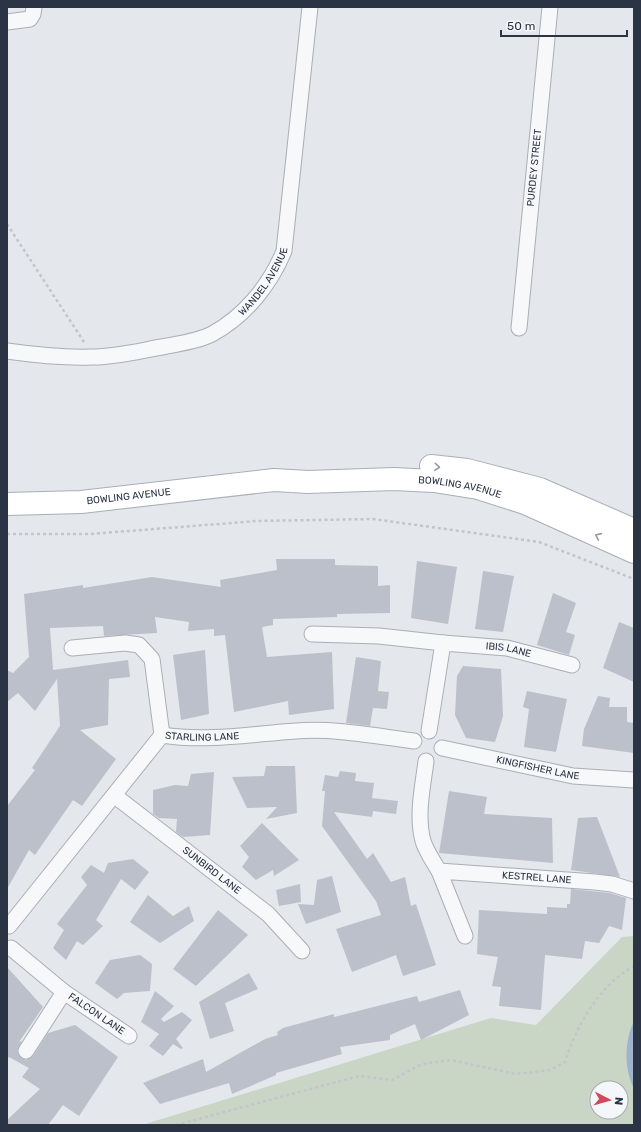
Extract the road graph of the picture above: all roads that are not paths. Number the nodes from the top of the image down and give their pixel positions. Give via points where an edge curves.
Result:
1 (34, 7) edge
2 (310, 7) edge
3 (550, 7) edge
4 (8, 22) edge
5 (519, 328) dead end
6 (7, 351) edge
7 (274, 480) junction
8 (7, 504) edge
9 (634, 530) edge
10 (634, 552) edge
11 (312, 634) dead end
12 (443, 643) junction
13 (72, 648) dead end
14 (572, 665) dead end
15 (429, 731) junction
16 (162, 735) junction
17 (414, 741) junction
18 (442, 748) junction
19 (426, 761) junction
20 (634, 780) edge
21 (115, 796) junction
22 (439, 871) junction
23 (634, 891) edge
24 (8, 925) edge
25 (465, 936) dead end
26 (9, 950) edge
27 (302, 950) dead end
28 (64, 992) junction
29 (129, 1036) dead end
30 (26, 1051) dead end

1 - 4 street via 34,14 30,19
2 - 6 street, WANDEL AVENUE via 284,251 264,288 249,305 211,335 175,344 94,357 50,356
3 - 5 street, PURDEY STREET
7 - 8 main road, BOWLING AVENUE via 81,502
7 -> 9 main road, BOWLING AVENUE via 299,470 417,465 467,470 540,489
10 -> 7 main road, BOWLING AVENUE via 525,503 456,484 394,479 308,482
11 - 12 street, IBIS LANE via 379,636
12 - 14 street, IBIS LANE via 507,648
12 - 15 street
13 - 16 street via 125,643 139,645 152,659
15 - 17 street via 422,732
15 - 18 street via 439,736
16 - 17 street, STARLING LANE via 201,738 296,730 341,732
16 - 21 street, STARLING LANE
17 - 19 street via 415,754
18 - 19 street via 439,755
18 - 20 street, KINGFISHER LANE via 573,776
19 - 22 street via 421,828 423,841
21 - 24 street, STARLING LANE
21 - 27 street, SUNBIRD LANE via 268,914
22 - 23 street, KESTREL LANE via 595,882
22 - 25 street
24 - 26 street via 14,939
26 - 28 street, FALCON LANE
28 - 29 street, FALCON LANE
28 - 30 street, FALCON LANE

